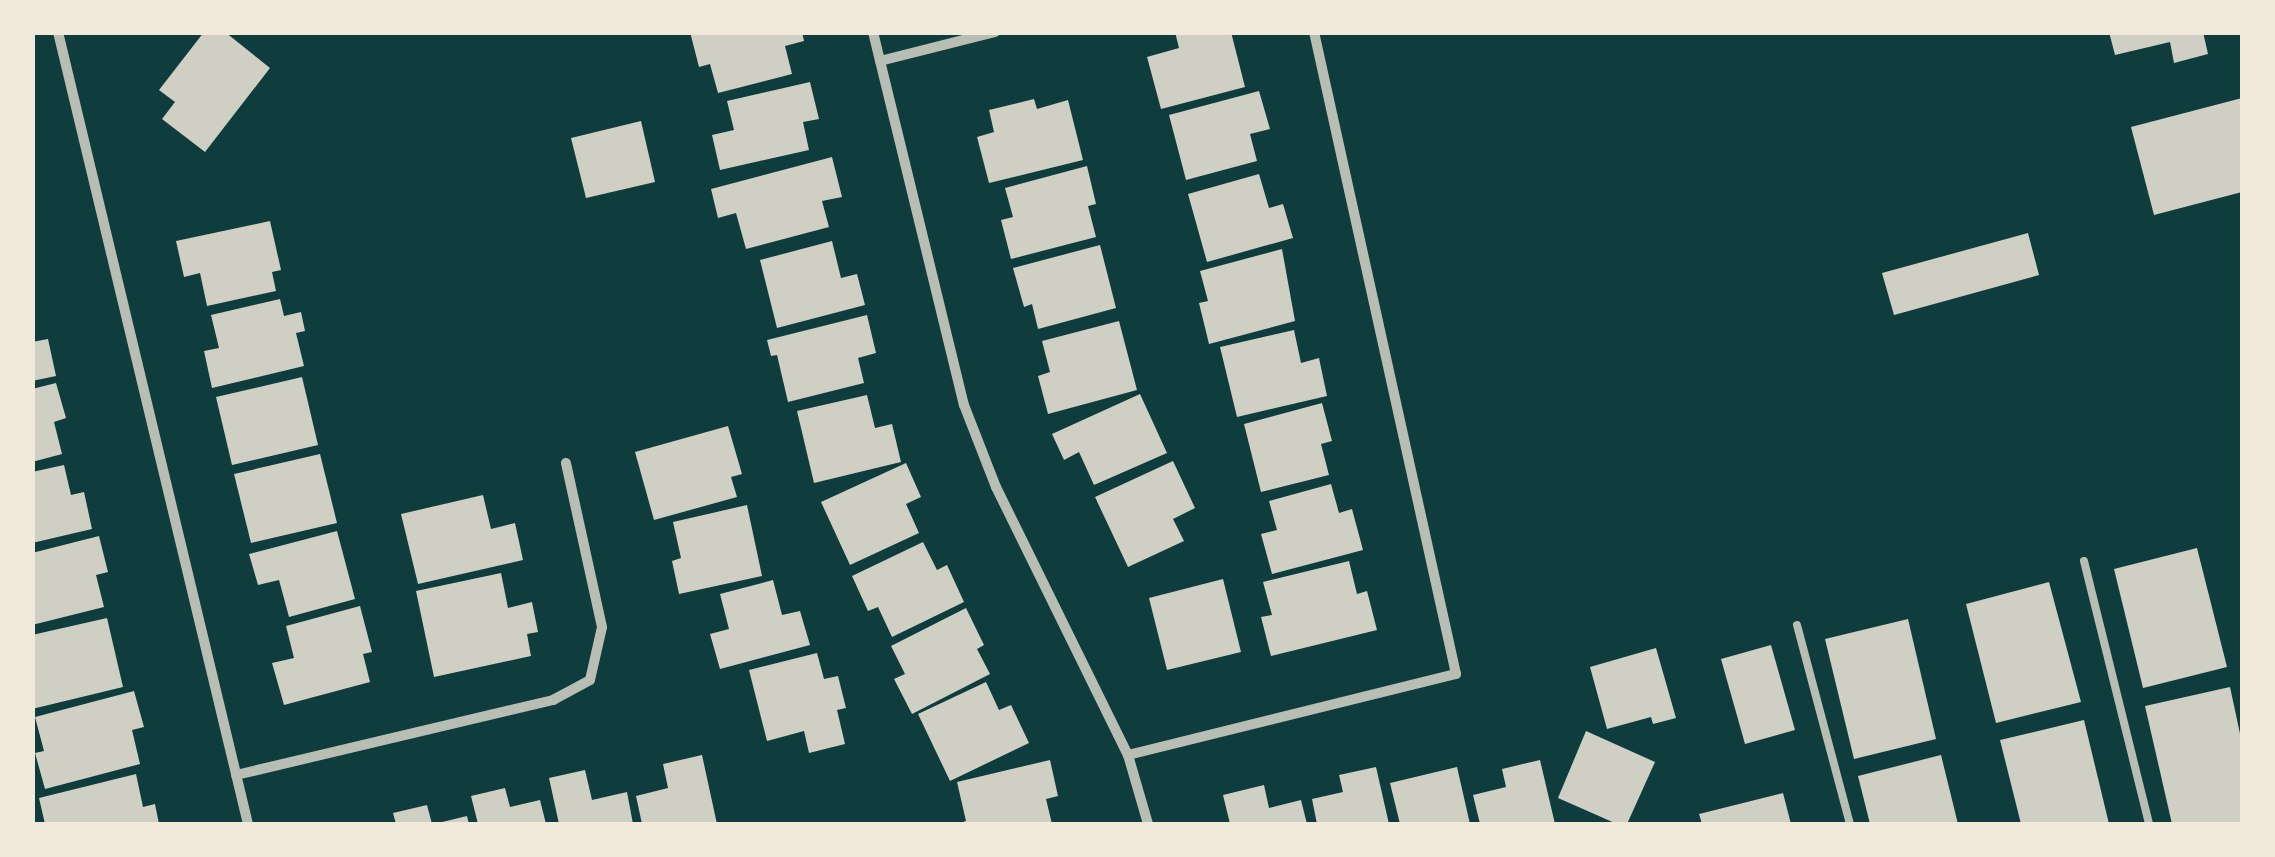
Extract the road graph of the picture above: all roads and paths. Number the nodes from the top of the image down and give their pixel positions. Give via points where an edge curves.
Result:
1 (58, 32) edge
2 (873, 32) edge
3 (996, 32) edge
4 (1314, 32) edge
5 (880, 61) junction
6 (566, 463) dead end
7 (2084, 561) dead end
8 (1798, 625) dead end
9 (1128, 755) junction
10 (236, 775) junction
11 (248, 824) edge
12 (1148, 824) edge
13 (1850, 824) edge
14 (2149, 824) edge

1 - 10 street
2 - 5 street
3 - 5 street
4 - 9 street via 1456,674
5 - 9 street via 964,404 996,488
6 - 10 street via 602,628 590,680 553,700
7 - 14 lane
8 - 13 lane
9 - 12 street
10 - 11 street

